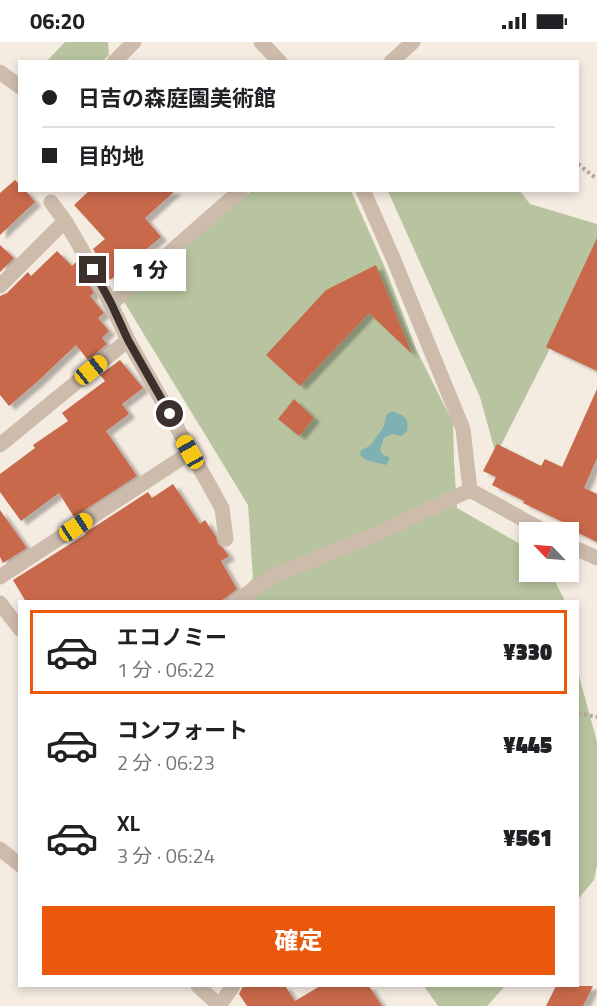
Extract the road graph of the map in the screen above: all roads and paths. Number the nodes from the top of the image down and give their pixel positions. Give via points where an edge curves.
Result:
1 (261, 42) edge
2 (413, 42) edge
3 (128, 44) edge
4 (116, 60) edge
5 (278, 60) edge
6 (393, 60) edge
7 (0, 72) edge
8 (18, 86) edge
9 (579, 165) edge
10 (597, 179) edge
11 (239, 192) edge
12 (364, 192) edge
13 (51, 202) dead end
14 (65, 221) junction
15 (0, 286) edge
16 (111, 303) junction
17 (128, 340) junction
18 (0, 445) edge
19 (190, 452) junction
20 (470, 490) junction
21 (528, 522) edge
22 (226, 539) dead end
23 (579, 550) edge
24 (597, 558) edge
25 (0, 577) edge
26 (238, 600) edge
27 (0, 603) edge
28 (18, 626) edge
29 (579, 713) edge
30 (597, 717) edge
31 (0, 849) edge
32 (18, 863) edge
33 (199, 987) edge
34 (232, 987) edge
35 (220, 1006) edge

1 - 5 street
2 - 6 street
3 - 4 street
7 - 8 street
9 - 10 path
11 - 16 street
12 - 20 street via 463,429
13 - 14 street
14 - 15 street
14 - 16 street
16 - 17 street
17 - 18 street
17 - 19 street
19 - 22 street via 222,508
19 - 25 street
20 - 21 street
20 - 26 street via 271,577
23 - 24 street
27 - 28 street
29 - 30 path
31 - 32 street
33 - 35 street
34 - 35 street

